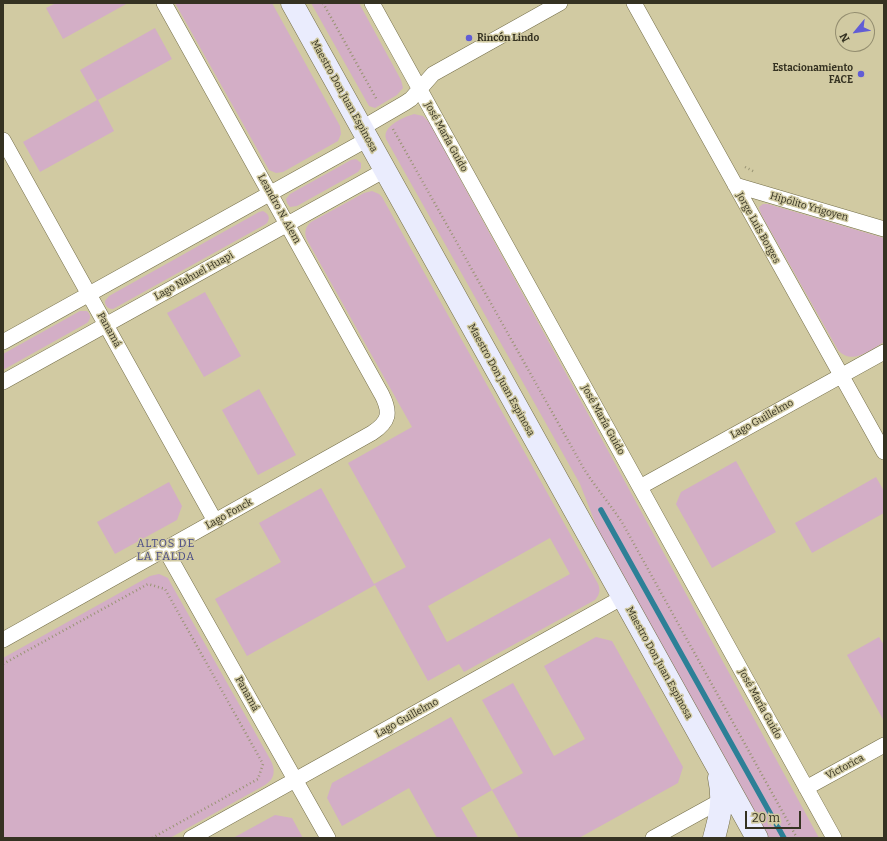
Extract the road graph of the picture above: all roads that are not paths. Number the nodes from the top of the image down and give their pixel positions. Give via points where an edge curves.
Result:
1 (164, 3) edge
2 (292, 3) edge
3 (372, 3) edge
4 (560, 3) edge
5 (634, 3) edge
6 (420, 89) junction
7 (365, 134) junction
8 (3, 140) edge
9 (385, 170) junction
10 (735, 185) junction
11 (270, 193) junction
12 (287, 224) junction
13 (884, 229) edge
14 (89, 294) junction
15 (106, 325) junction
16 (3, 342) edge
17 (884, 352) edge
18 (841, 376) junction
19 (3, 382) edge
20 (387, 418) joint
21 (884, 452) edge
22 (640, 487) junction
23 (215, 521) junction
24 (165, 549) junction
25 (623, 597) junction
26 (3, 640) edge
27 (884, 746) edge
28 (711, 756) junction
29 (295, 780) junction
30 (806, 788) junction
31 (722, 800) junction
32 (191, 838) edge
33 (328, 838) edge
34 (653, 838) edge
35 (714, 838) edge
36 (756, 838) edge
37 (834, 838) edge

1 - 11 street, Leandro N. Alem
2 - 7 main road, Maestro Don Juan Espinosa
3 - 6 street, José María Guido
4 - 6 street via 433,74
5 - 10 street, Jorge Luis Borges
6 - 7 street via 411,100 385,115
6 - 22 street, José María Guido
7 - 9 main road, Maestro Don Juan Espinosa
7 - 11 street
8 - 14 street, Panamá
9 - 12 street, Lago Nahuel Huapi
9 - 25 main road, Maestro Don Juan Espinosa
10 - 13 street, Hipólito Yrigoyen
10 - 18 street, Jorge Luis Borges
11 - 12 street, Leandro N. Alem
11 - 14 street
12 - 15 street, Lago Nahuel Huapi
12 - 20 street, Leandro N. Alem via 382,395 388,410
14 - 15 street, Panamá
14 - 16 street
15 - 19 street, Lago Nahuel Huapi
15 - 23 street, Panamá
17 - 18 street, Lago Guillelmo
18 - 21 street, Jorge Luis Borges
18 - 22 street, Lago Guillelmo
20 - 23 street, Lago Fonck via 372,434
22 - 30 street, José María Guido
23 - 24 street, Lago Fonck
24 - 26 street, Lago Fonck
24 - 29 street, Panamá
25 - 28 main road, Maestro Don Juan Espinosa
25 - 29 street, Lago Guillelmo
27 - 30 street, Victorica
28 - 31 main road, Maestro Don Juan Espinosa via 719,779
28 - 36 main road, Maestro Don Juan Espinosa
29 - 32 street, Lago Guillelmo
29 - 33 street, Panamá
30 - 37 street, José María Guido
31 - 34 street
31 - 35 main road, Maestro Don Juan Espinosa

